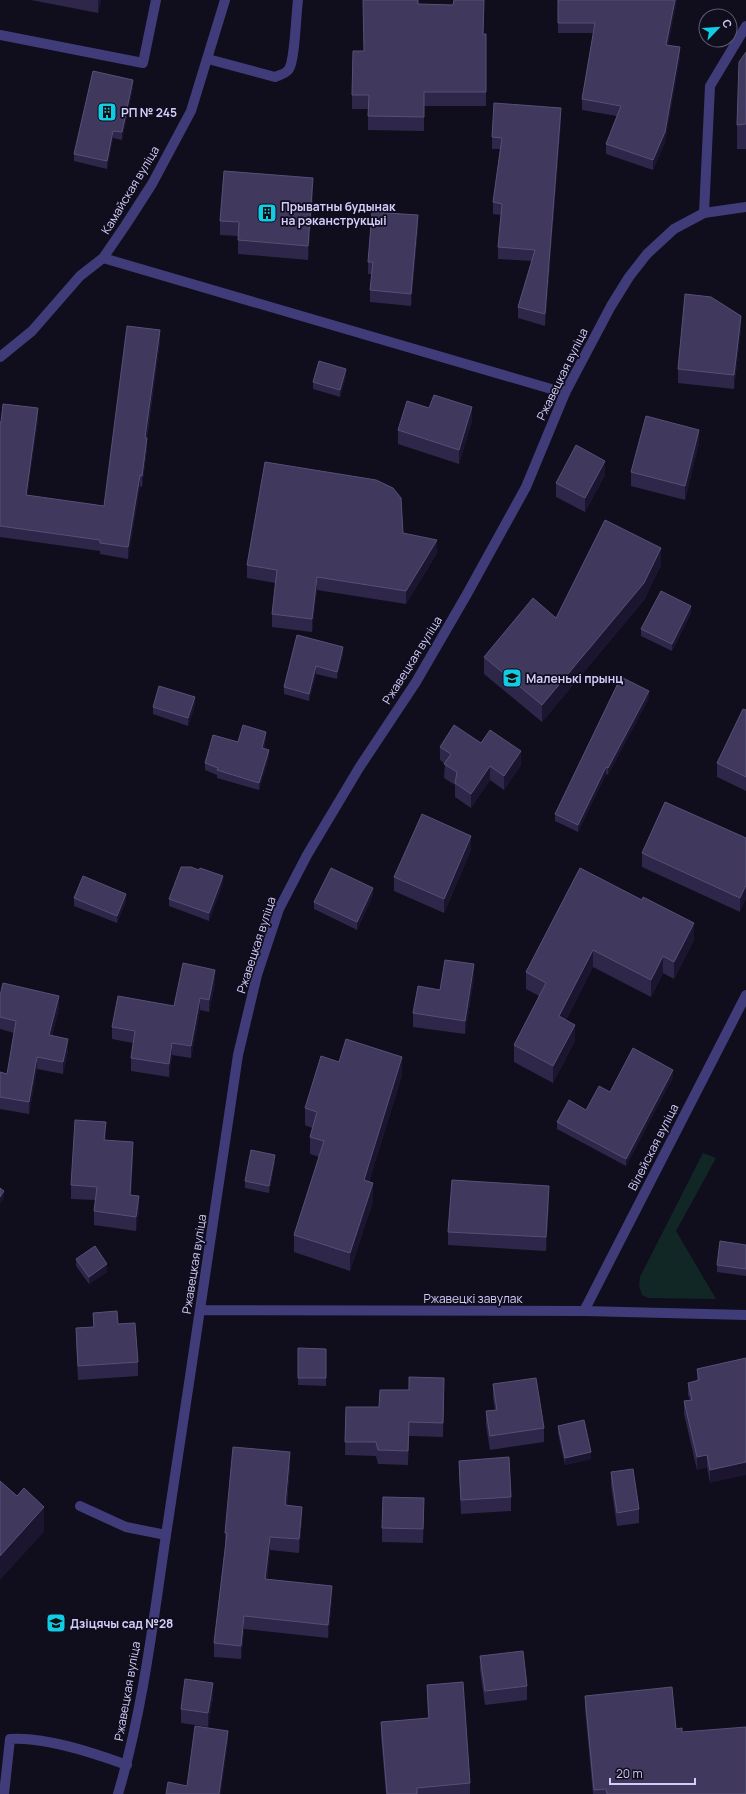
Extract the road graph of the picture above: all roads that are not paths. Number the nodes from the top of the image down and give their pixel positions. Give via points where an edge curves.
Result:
1 (156, 0) edge
2 (225, 0) edge
3 (298, 0) edge
4 (746, 26) edge
5 (0, 36) edge
6 (208, 59) junction
7 (746, 208) edge
8 (704, 213) junction
9 (103, 258) junction
10 (0, 357) edge
11 (566, 393) junction
12 (746, 995) edge
13 (200, 1310) junction
14 (584, 1311) junction
15 (746, 1315) edge
16 (80, 1506) dead end
17 (166, 1535) junction
18 (127, 1765) junction
19 (4, 1794) edge
20 (118, 1794) edge

1 - 5 street via 142,63
2 - 6 street, Камайская вуліца
3 - 6 street via 289,70 275,77
4 - 8 street via 710,86
6 - 9 street, Камайская вуліца via 191,111 152,184
7 - 8 street, Ржавецкая вуліца
8 - 11 street, Ржавецкая вуліца via 674,229 647,254 629,277
9 - 10 street, Камайская вуліца via 80,276 32,331
9 - 11 street
11 - 13 street, Ржавецкая вуліца via 526,487 467,594 416,682 359,768 278,909 257,975 238,1055
12 - 14 street, Вілейская вуліца
13 - 14 street, Ржавецкі завулак
13 - 17 street, Ржавецкая вуліца
14 - 15 street, Ржавецкі завулак
16 - 17 street via 126,1527
17 - 18 street, Ржавецкая вуліца via 141,1699
18 - 19 street via 100,1755 26,1738 10,1739
18 - 20 street, Ржавецкая вуліца

